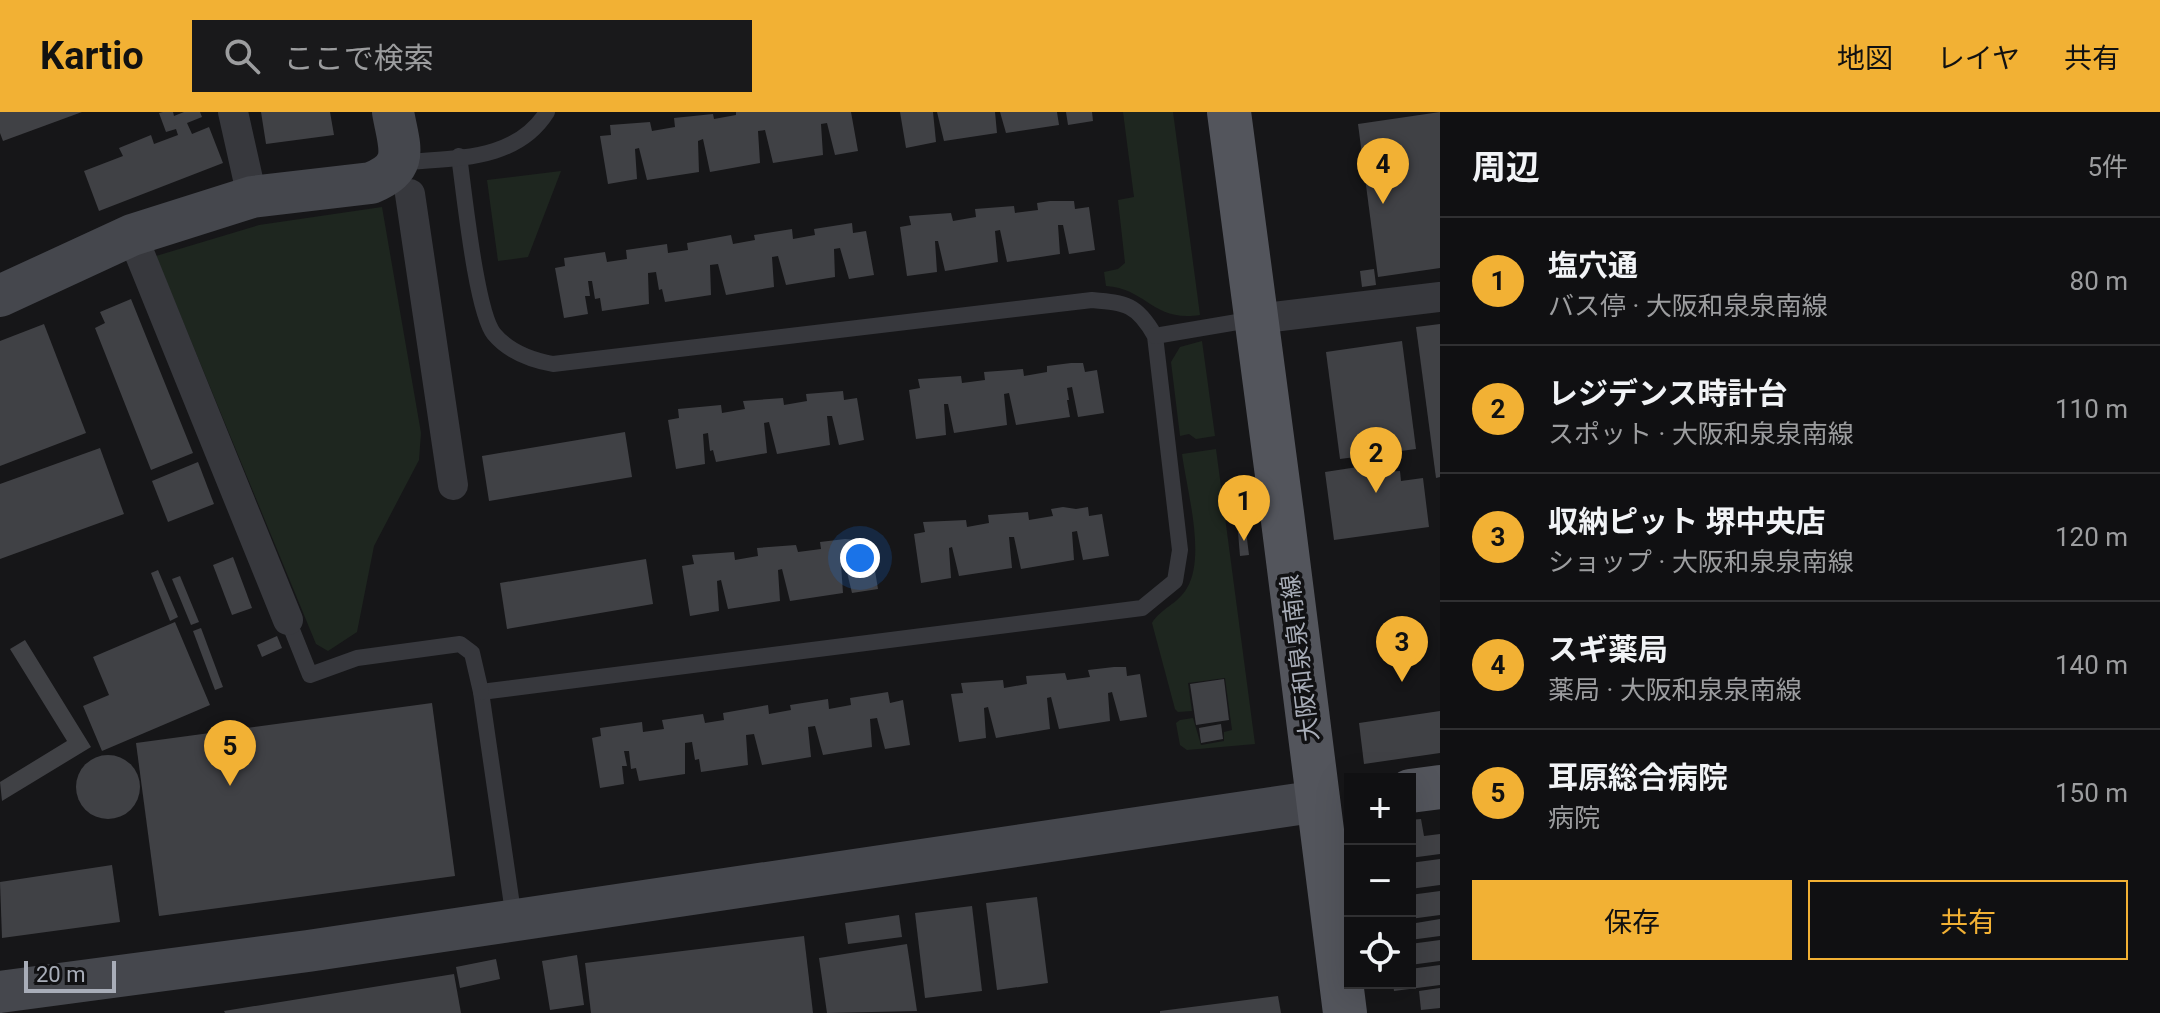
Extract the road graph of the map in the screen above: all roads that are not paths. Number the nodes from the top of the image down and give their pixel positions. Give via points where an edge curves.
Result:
1 (233, 112) edge
2 (393, 112) edge
3 (547, 112) edge
4 (1229, 112) edge
5 (459, 156) junction
6 (404, 178) junction
7 (252, 197) junction
8 (132, 235) junction
9 (0, 296) edge
10 (1440, 297) edge
11 (1256, 319) junction
12 (1155, 336) junction
13 (453, 485) dead end
14 (288, 620) joint
15 (481, 692) junction
16 (1440, 787) edge
17 (1416, 790) edge
18 (1334, 800) edge
19 (514, 921) junction
20 (0, 992) edge
21 (1345, 1013) edge

1 - 7 street
2 - 6 street
3 - 5 lane via 520,141 496,153
4 - 11 main road, 大阪和泉泉南線
5 - 6 lane
5 - 12 lane via 482,304 493,333 526,359 553,364 1092,300 1124,303 1146,320
6 - 7 street
6 - 13 street
7 - 8 street
8 - 9 street
8 - 14 street
10 - 11 street
11 - 12 lane
11 - 18 main road, 大阪和泉泉南線
12 - 15 lane via 1180,550 1175,581 1142,608
14 - 15 lane via 310,675 357,658 460,644 472,653
15 - 19 lane
16 - 17 main road
18 - 19 street
18 - 21 main road, 大阪和泉泉南線
19 - 20 street

